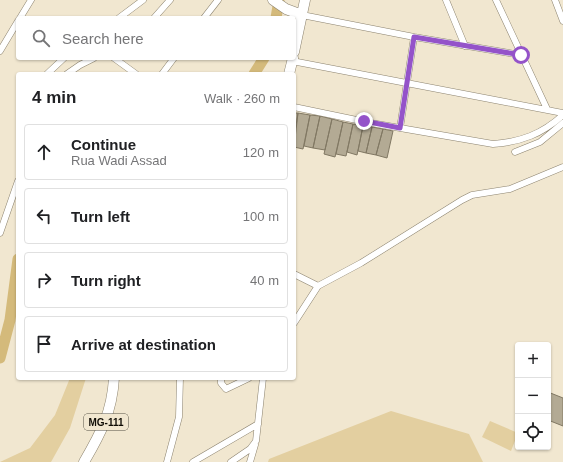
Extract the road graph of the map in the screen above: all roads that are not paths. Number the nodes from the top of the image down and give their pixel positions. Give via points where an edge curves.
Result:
1 (31, 0) edge
2 (143, 0) edge
3 (170, 0) edge
4 (218, 0) edge
5 (273, 0) edge
6 (304, 0) edge
7 (446, 0) edge
8 (496, 0) edge
9 (555, 0) edge
10 (132, 10) junction
11 (302, 15) junction
12 (21, 16) edge
13 (122, 16) edge
14 (131, 16) edge
15 (156, 16) edge
16 (206, 16) edge
17 (563, 21) edge
18 (16, 24) edge
19 (414, 37) junction
20 (296, 43) edge
21 (465, 46) junction
22 (0, 51) edge
23 (521, 55) junction
24 (296, 58) edge
25 (62, 60) edge
26 (90, 60) edge
27 (117, 60) edge
28 (172, 60) edge
29 (292, 60) edge
30 (49, 72) edge
31 (70, 72) edge
32 (133, 72) edge
33 (164, 72) edge
34 (289, 72) edge
35 (406, 83) junction
36 (296, 107) edge
37 (547, 109) junction
38 (563, 114) edge
39 (563, 123) edge
40 (400, 128) junction
41 (515, 152) dead end
42 (563, 167) edge
43 (16, 187) edge
44 (0, 234) edge
45 (296, 275) edge
46 (318, 286) junction
47 (296, 320) edge
48 (114, 380) edge
49 (180, 380) edge
50 (221, 380) edge
51 (245, 380) edge
52 (263, 380) edge
53 (258, 424) junction
54 (256, 442) junction
55 (84, 462) edge
56 (167, 462) edge
57 (193, 462) edge
58 (231, 462) edge
59 (250, 462) edge

1 - 12 street
2 - 10 street
3 - 15 street
4 - 16 street
5 - 11 main road via 286,9
6 - 11 main road
7 - 21 street
8 - 23 street
9 - 17 street
10 - 13 street
10 - 14 street
11 - 19 street
11 - 20 main road
18 - 22 street
19 - 21 street
19 - 35 street
21 - 23 street
23 - 37 street
24 - 35 street
25 - 30 street
26 - 31 street
27 - 32 street
28 - 33 street
29 - 34 main road
35 - 37 street
35 - 40 street
36 - 40 street
37 - 38 street
38 - 40 street via 543,131 511,143 493,144
39 - 41 street via 540,142
42 - 46 street via 510,189 472,195
43 - 44 street
45 - 46 street
46 - 47 street
48 - 55 main road, MG-111 via 112,405 103,430
49 - 56 street via 179,417
50 - 51 street via 226,389
52 - 53 street
53 - 54 street
53 - 57 street
54 - 58 street
54 - 59 street

